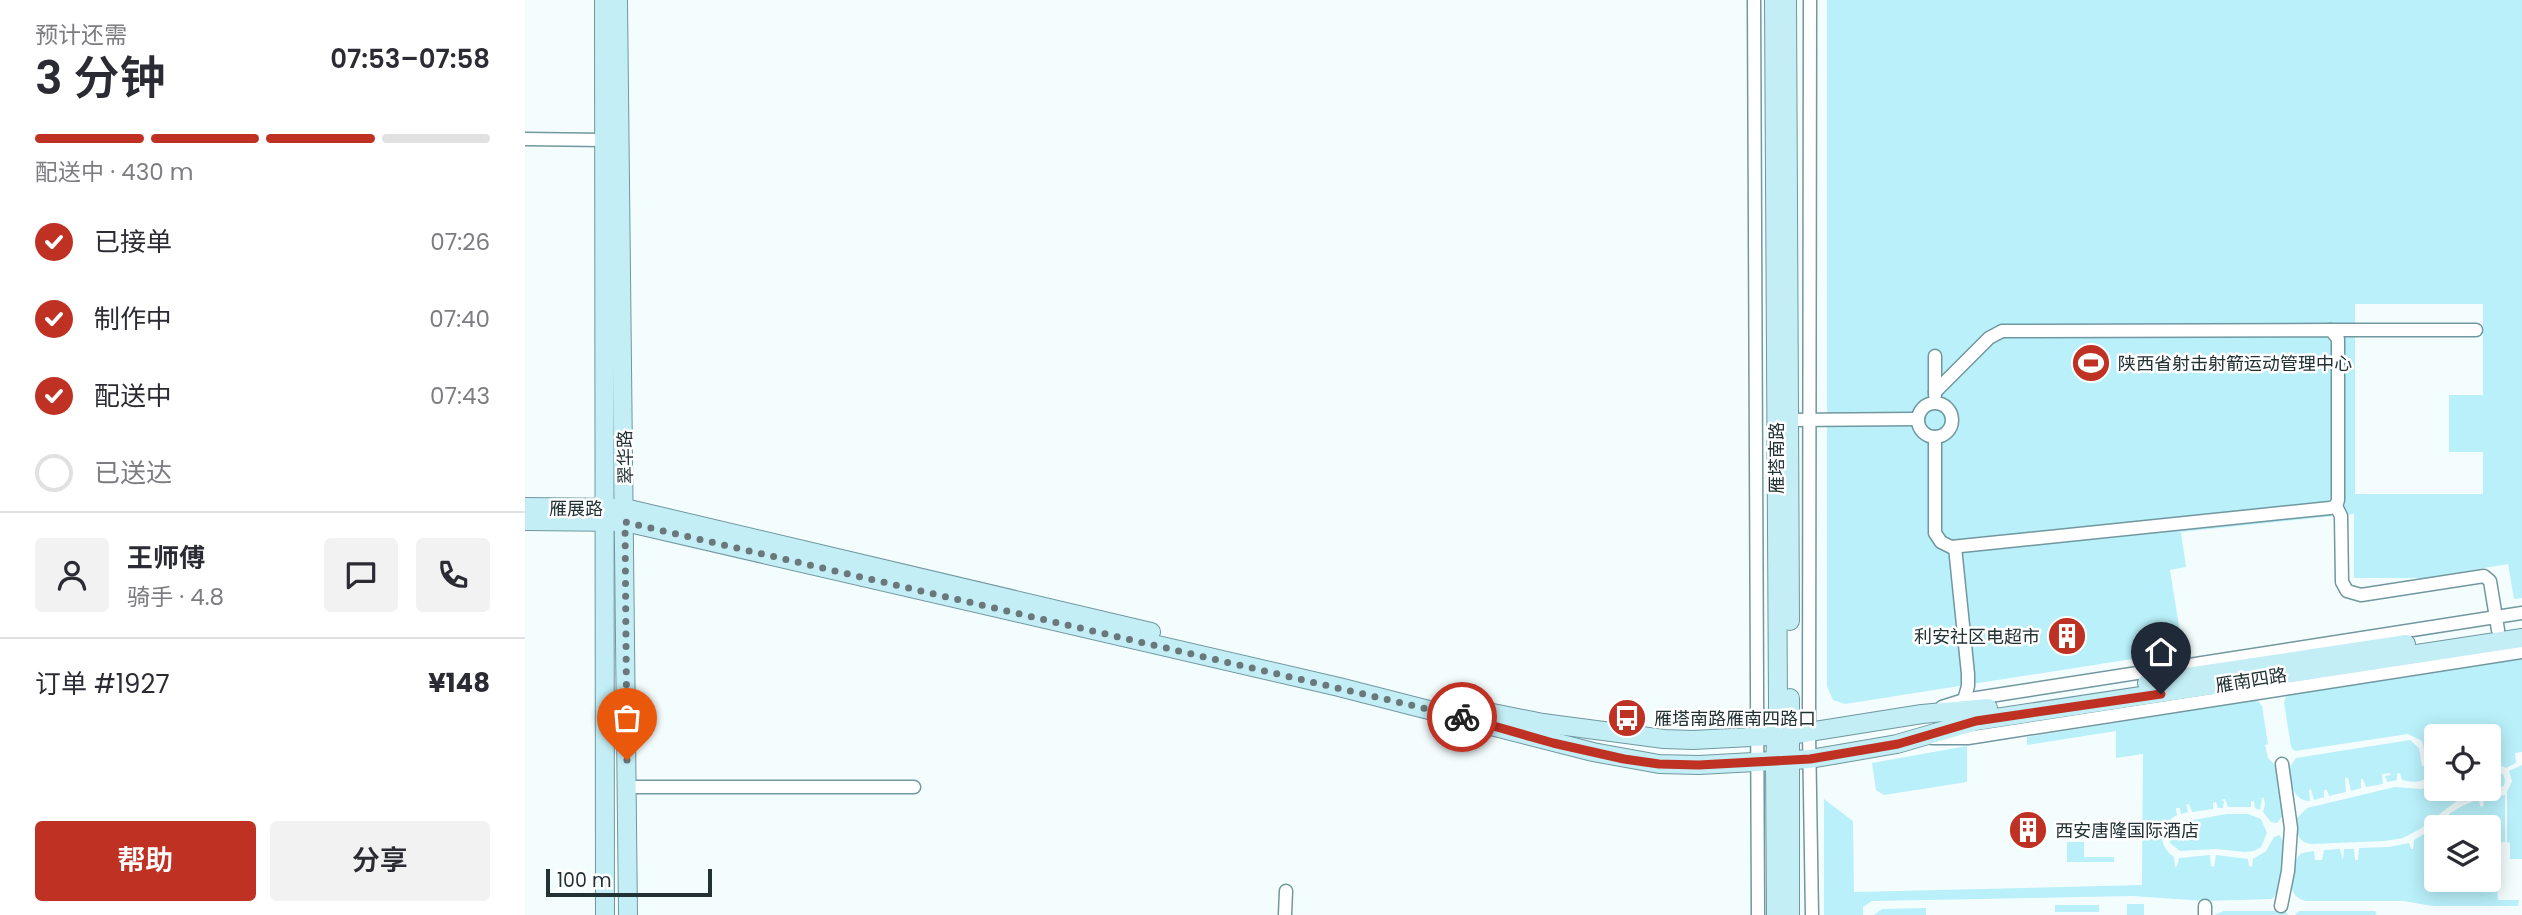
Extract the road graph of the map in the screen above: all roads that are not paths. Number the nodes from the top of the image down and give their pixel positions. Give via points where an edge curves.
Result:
1 (604, 0) edge
2 (618, 0) edge
3 (1755, 0) edge
4 (1773, 0) edge
5 (1787, 0) edge
6 (1809, 0) edge
7 (525, 139) edge
8 (605, 140) junction
9 (2331, 330) junction
10 (2476, 330) dead end
11 (1935, 356) dead end
12 (1935, 397) junction
13 (1809, 419) junction
14 (1917, 419) junction
15 (1789, 420) junction
16 (1935, 437) junction
17 (2336, 506) junction
18 (525, 507) edge
19 (606, 515) junction
20 (625, 515) junction
21 (525, 522) edge
22 (1955, 547) junction
23 (2522, 613) edge
24 (2497, 623) junction
25 (2522, 626) edge
26 (2522, 638) edge
27 (2522, 652) edge
28 (1963, 700) junction
29 (1922, 714) junction
30 (1809, 732) junction
31 (1784, 736) junction
32 (1756, 737) junction
33 (1925, 738) junction
34 (1810, 759) junction
35 (1756, 762) junction
36 (1782, 762) junction
37 (2283, 764) dead end
38 (627, 786) junction
39 (914, 788) dead end
40 (1286, 891) dead end
41 (2281, 906) dead end
42 (605, 915) edge
43 (628, 915) edge
44 (1285, 915) edge
45 (1758, 915) edge
46 (1776, 915) edge
47 (1790, 915) edge
48 (1812, 915) edge

1 - 8 main road, 翠华路
2 - 20 main road, 翠华路
3 - 32 street
4 - 31 main road, 雁塔南路
5 - 15 main road, 雁塔南路
6 - 13 street
7 - 8 street
8 - 19 main road, 翠华路
9 - 10 street
9 - 12 street via 2002,331 1989,338
9 - 17 street via 2338,339
11 - 12 street
12 - 14 street via 1922,407
12 - 16 street via 1947,407 1952,420 1947,432
13 - 14 street
13 - 15 street
13 - 30 street
14 - 16 street via 1922,432
15 - 31 main road, 雁塔南路
16 - 22 street via 1935,533 1944,545
17 - 22 street
17 - 24 street via 2341,518 2341,582 2350,593 2484,576 2490,581
18 - 19 main road, 雁展路
19 - 20 main road, 雁展路
19 - 21 main road, 雁展路
19 - 42 main road, 翠华路
20 - 32 main road, 雁展路 via 1496,714 1664,738
20 - 35 main road, 雁展路 via 1593,752 1659,764
20 - 38 main road, 翠华路
22 - 28 street via 1968,674
23 - 24 street
24 - 25 main road, 雁南四路
24 - 28 street
24 - 29 main road, 雁南四路 via 1984,709
26 - 33 main road, 雁南四路 via 1976,721
27 - 33 street via 1968,738
28 - 29 street
29 - 30 main road, 雁南四路
30 - 31 main road, 雁南四路
30 - 34 street
31 - 32 main road, 雁展路
31 - 36 main road, 雁塔南路
32 - 35 street
33 - 34 main road, 雁南四路
34 - 36 main road, 雁南四路
34 - 48 street
35 - 36 main road, 雁展路
35 - 45 street
36 - 46 main road, 雁塔南路
36 - 47 main road, 雁塔南路
37 - 41 street via 2291,828
38 - 39 street
38 - 43 main road, 翠华路
40 - 44 street

